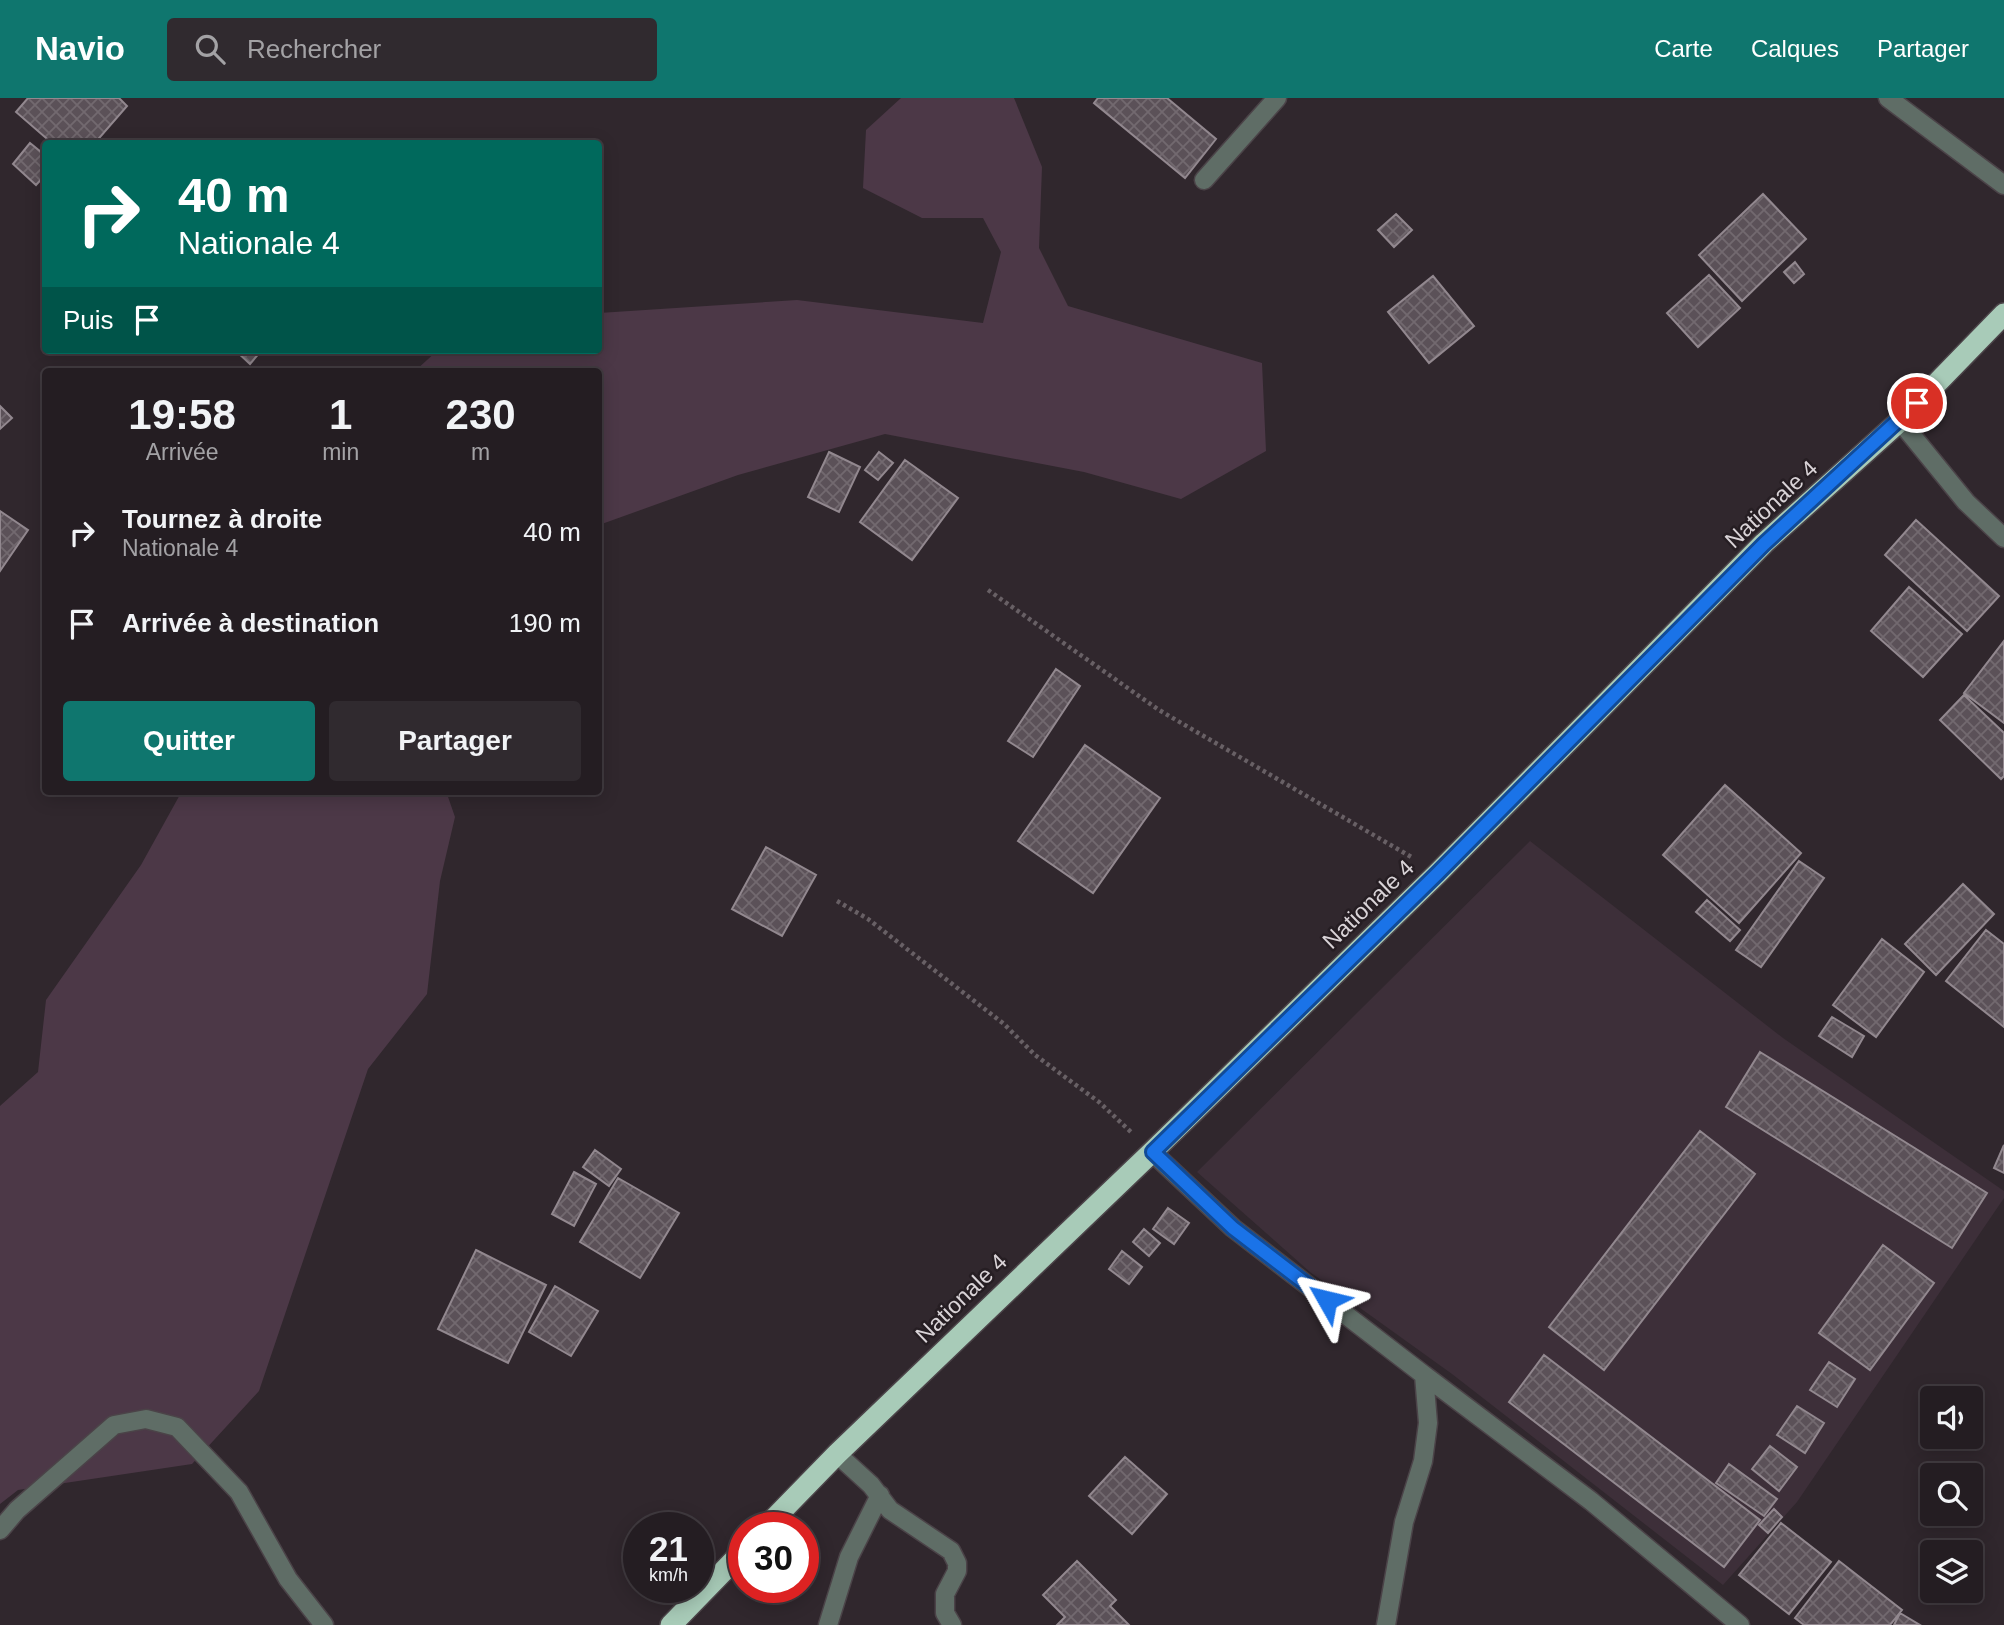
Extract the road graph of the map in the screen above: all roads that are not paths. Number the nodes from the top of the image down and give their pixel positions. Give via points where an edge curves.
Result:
1 (1277, 98) edge
2 (1888, 98) edge
3 (1204, 180) dead end
4 (2004, 185) edge
5 (2004, 314) edge
6 (1900, 421) junction
7 (2004, 538) edge
8 (1153, 1152) junction
9 (1424, 1374) junction
10 (837, 1454) junction
11 (880, 1495) junction
12 (781, 1512) edge
13 (0, 1530) edge
14 (728, 1566) edge
15 (324, 1625) edge
16 (671, 1625) edge
17 (828, 1625) edge
18 (952, 1625) edge
19 (1386, 1625) edge
20 (1740, 1625) edge

1 - 3 street
2 - 4 street
5 - 6 highway, Nationale 4
6 - 7 street via 1966,502
6 - 8 highway, Nationale 4 via 1764,544
8 - 9 street via 1233,1228
8 - 10 highway, Nationale 4
9 - 19 street via 1428,1423 1423,1461 1404,1522
9 - 20 street via 1591,1501
10 - 11 street
10 - 12 highway, Nationale 4
11 - 17 street via 849,1557
11 - 18 street via 890,1510 951,1551 957,1571 945,1594 945,1613
13 - 15 street via 114,1425 146,1419 177,1427 239,1492 288,1580
14 - 16 highway

